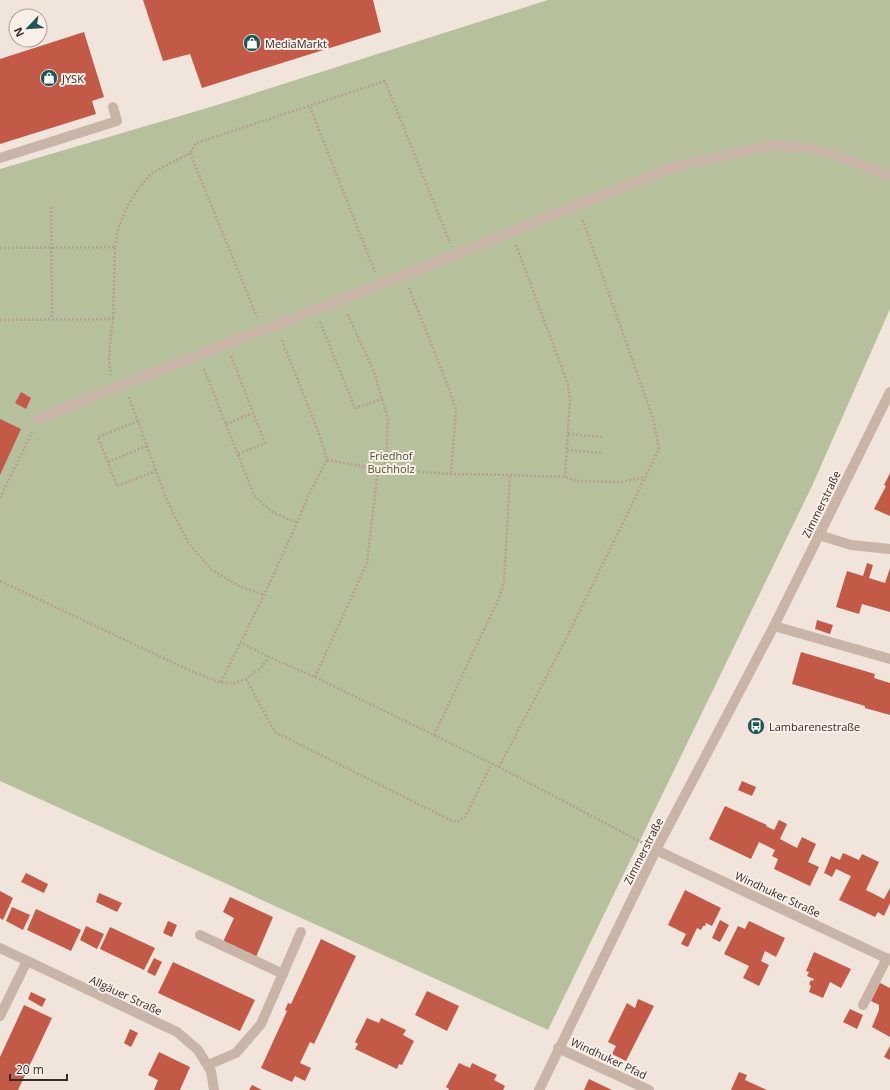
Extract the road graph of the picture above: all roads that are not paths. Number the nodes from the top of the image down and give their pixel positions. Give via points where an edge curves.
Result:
1 (113, 107) dead end
2 (0, 158) edge
3 (890, 177) edge
4 (890, 392) edge
5 (38, 419) road end
6 (819, 535) junction
7 (890, 549) edge
8 (774, 626) junction
9 (890, 659) edge
10 (656, 850) junction
11 (301, 932) dead end
12 (200, 935) dead end
13 (0, 948) edge
14 (888, 959) edge
15 (27, 961) junction
16 (283, 974) junction
17 (863, 1005) dead end
18 (0, 1016) edge
19 (558, 1048) junction
20 (208, 1065) junction
21 (214, 1090) edge
22 (539, 1090) edge
23 (649, 1090) edge

1 - 2 street via 117,121
3 - 5 street via 816,149 774,145 678,166
4 - 6 street, Zimmerstraße
6 - 7 street via 852,545
6 - 8 street, Zimmerstraße
8 - 9 street
8 - 10 street, Zimmerstraße
10 - 14 street, Windhuker Straße
10 - 19 street, Zimmerstraße
11 - 16 street
12 - 16 street
13 - 15 street, Allgäuer Straße
14 - 17 street
15 - 18 street
15 - 20 street, Allgäuer Straße via 177,1032 198,1050
16 - 20 street via 261,1024 236,1053
19 - 22 street, Zimmerstraße
19 - 23 street, Windhuker Pfad
20 - 21 street, Allgäuer Straße via 212,1071

